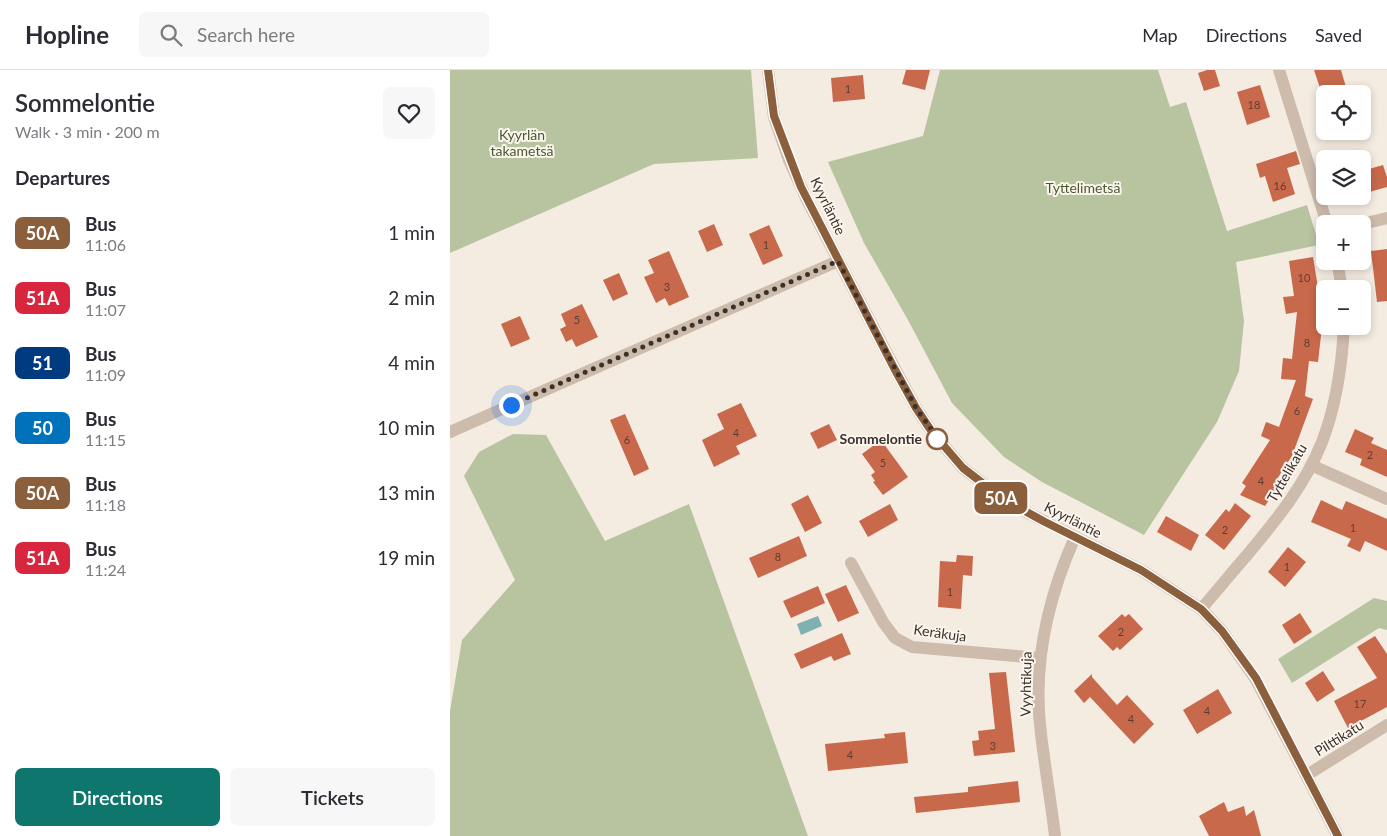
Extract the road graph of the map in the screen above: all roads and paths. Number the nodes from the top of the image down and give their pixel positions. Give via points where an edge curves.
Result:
1 (768, 70) edge
2 (1279, 70) edge
3 (1324, 215) edge
4 (1387, 218) edge
5 (1371, 222) edge
6 (838, 261) junction
7 (1343, 335) edge
8 (450, 432) edge
9 (1311, 465) junction
10 (1387, 499) edge
11 (1075, 538) junction
12 (851, 563) dead end
13 (1201, 609) junction
14 (1040, 658) junction
15 (1387, 725) edge
16 (1307, 775) junction
17 (1055, 836) edge
18 (1338, 836) edge

1 - 6 street, Kyyrläntie via 774,116 780,134
2 - 3 street
4 - 5 street
6 - 8 street
6 - 11 street, Kyyrläntie via 916,408 950,454 1003,499
7 - 9 street, Tyttelikatu via 1340,374 1330,418
9 - 10 street
9 - 13 street, Tyttelikatu via 1289,503
11 - 13 street, Kyyrläntie via 1141,570
11 - 14 street, Vyyhtikuja via 1051,599
12 - 14 street, Keräkuja via 883,622 895,638 912,647
13 - 16 street, Kyyrläntie via 1222,631 1256,678
14 - 17 street, Vyyhtikuja via 1040,732
15 - 16 street, Pilttikatu
16 - 18 street, Kyyrläntie

